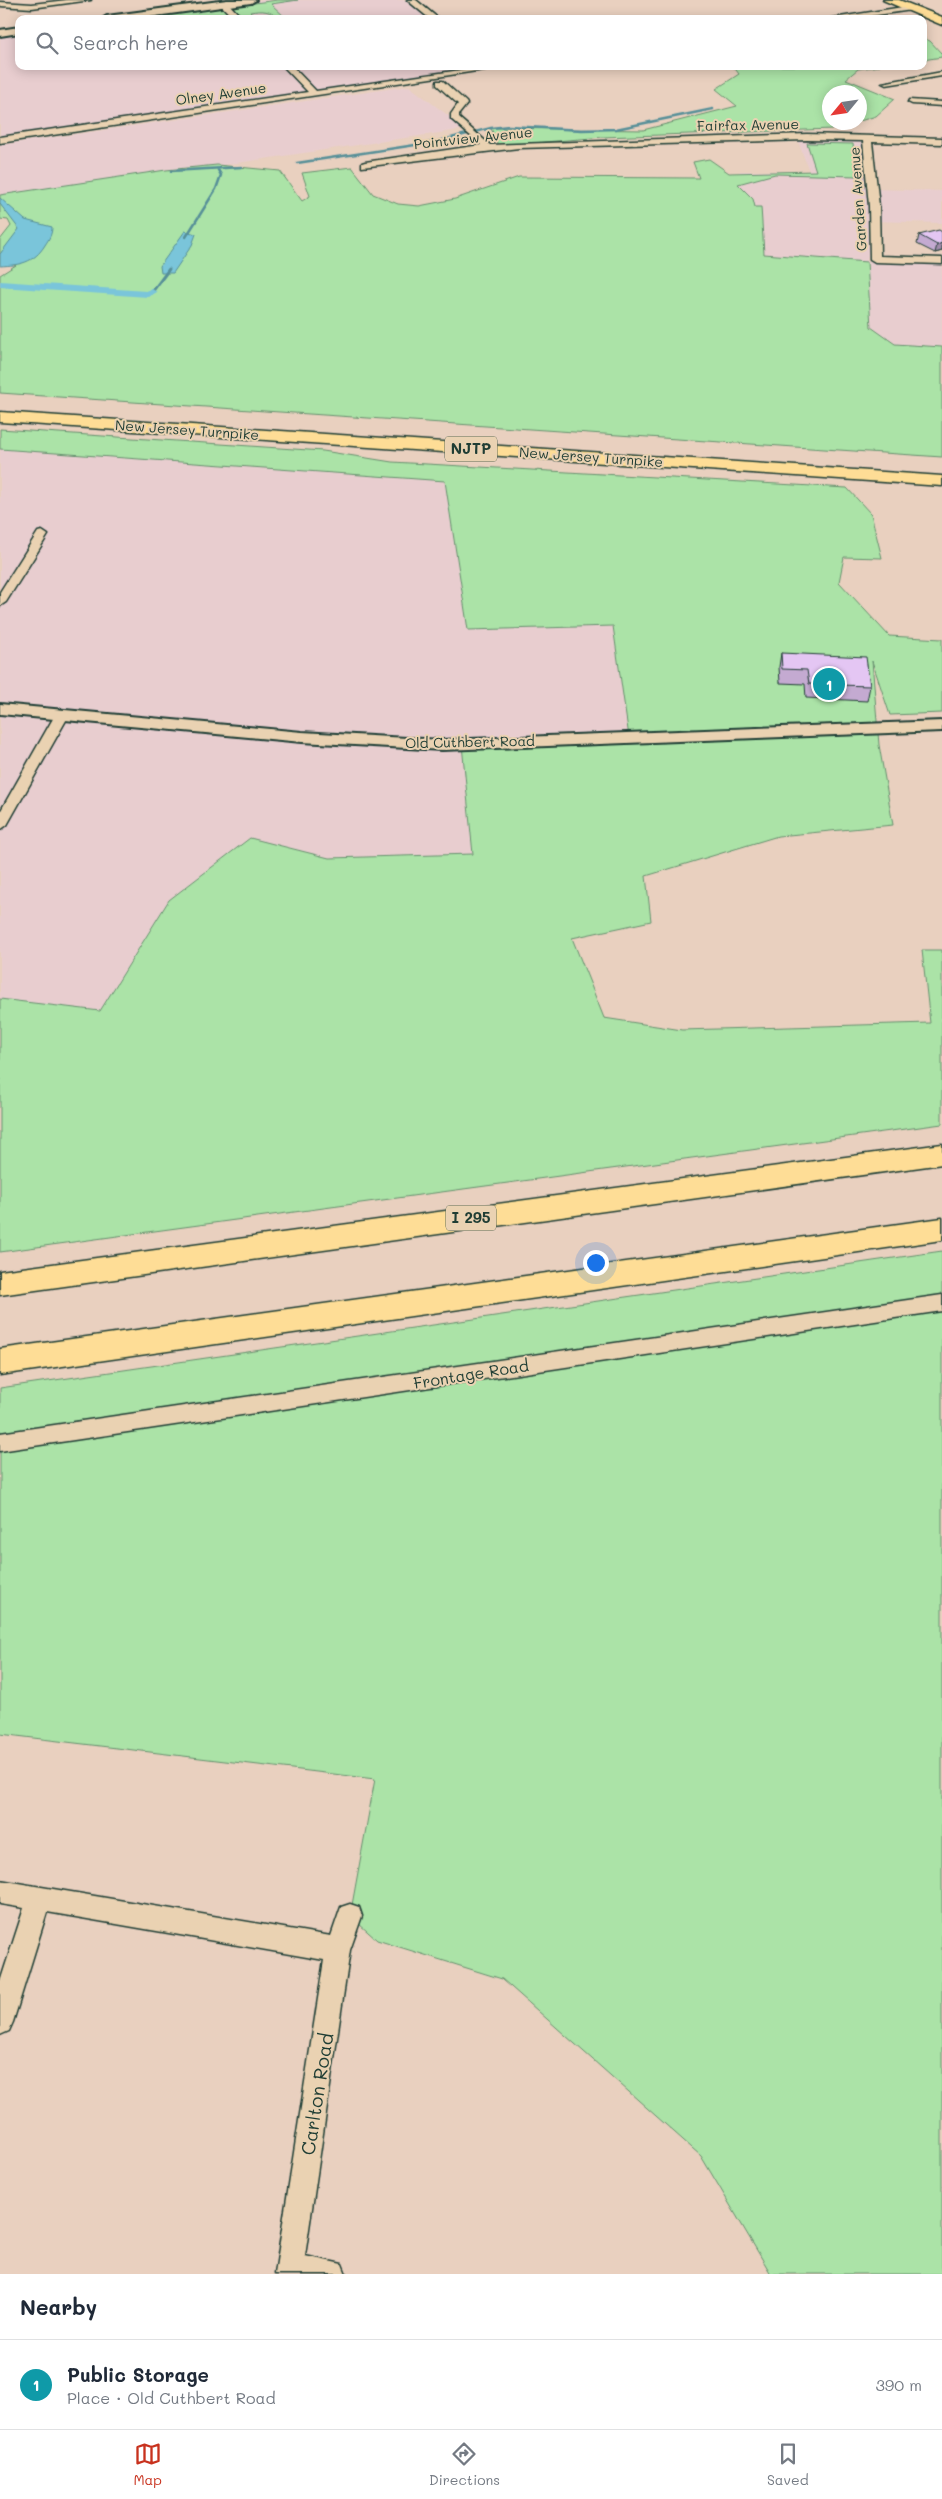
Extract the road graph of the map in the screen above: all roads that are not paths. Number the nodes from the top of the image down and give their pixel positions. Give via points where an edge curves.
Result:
1 (87, 0) edge
2 (251, 0) edge
3 (411, 0) edge
4 (890, 0) edge
5 (0, 4) edge
6 (224, 4) junction
7 (909, 8) junction
8 (138, 15) edge
9 (235, 15) edge
10 (430, 15) edge
11 (859, 15) edge
12 (927, 15) edge
13 (927, 15) edge
14 (942, 21) edge
15 (15, 30) edge
16 (0, 32) edge
17 (291, 70) edge
18 (485, 70) edge
19 (427, 71) dead end
20 (942, 74) edge
21 (437, 80) junction
22 (886, 83) dead end
23 (314, 94) junction
24 (912, 102) dead end
25 (942, 104) edge
26 (1, 138) edge
27 (867, 138) junction
28 (942, 141) edge
29 (584, 143) joint
30 (488, 147) junction
31 (365, 165) dead end
32 (942, 262) edge
33 (0, 405) edge
34 (0, 417) edge
35 (942, 468) edge
36 (942, 481) edge
37 (42, 535) dead end
38 (0, 602) edge
39 (0, 709) edge
40 (62, 715) junction
41 (942, 726) edge
42 (0, 825) edge
43 (942, 1148) edge
44 (942, 1154) edge
45 (824, 1170) junction
46 (942, 1230) edge
47 (0, 1283) edge
48 (942, 1303) edge
49 (0, 1362) edge
50 (0, 1442) edge
51 (0, 1892) edge
52 (39, 1898) junction
53 (350, 1916) dead end
54 (338, 1950) junction
55 (0, 2022) edge
56 (290, 2270) edge
57 (332, 2274) edge

1 - 5 street via 32,6
2 - 6 main road
3 - 10 street
4 - 7 main road
6 - 8 main road
6 - 9 street
7 - 11 street
7 - 13 main road
12 - 14 main road
15 - 16 main road
17 - 23 street
18 - 21 street, Olney Avenue
19 - 21 street
20 - 22 street
21 - 23 street, Olney Avenue
21 - 30 street via 463,105 455,114 456,119
23 - 26 street, Olney Avenue
24 - 25 street
27 - 28 street, Fairfax Avenue
27 - 29 street, Fairfax Avenue
27 - 32 street, Garden Avenue via 875,259
29 - 30 street, Pointview Avenue
30 - 31 street, Pointview Avenue
33 - 35 main road, New Jersey Turnpike / NJTP
34 - 36 main road, New Jersey Turnpike / NJTP
37 - 38 street
39 - 40 street, Old Cuthbert Road
40 - 41 street, Old Cuthbert Road via 302,737 442,744
40 - 42 street
43 - 45 main road
44 - 45 main road, I 295
45 - 47 main road, I 295
46 - 49 main road
48 - 50 street, Frontage Road
51 - 52 street
52 - 54 street
52 - 55 street
53 - 54 street, Carlton Road
54 - 56 street, Carlton Road
56 - 57 street

